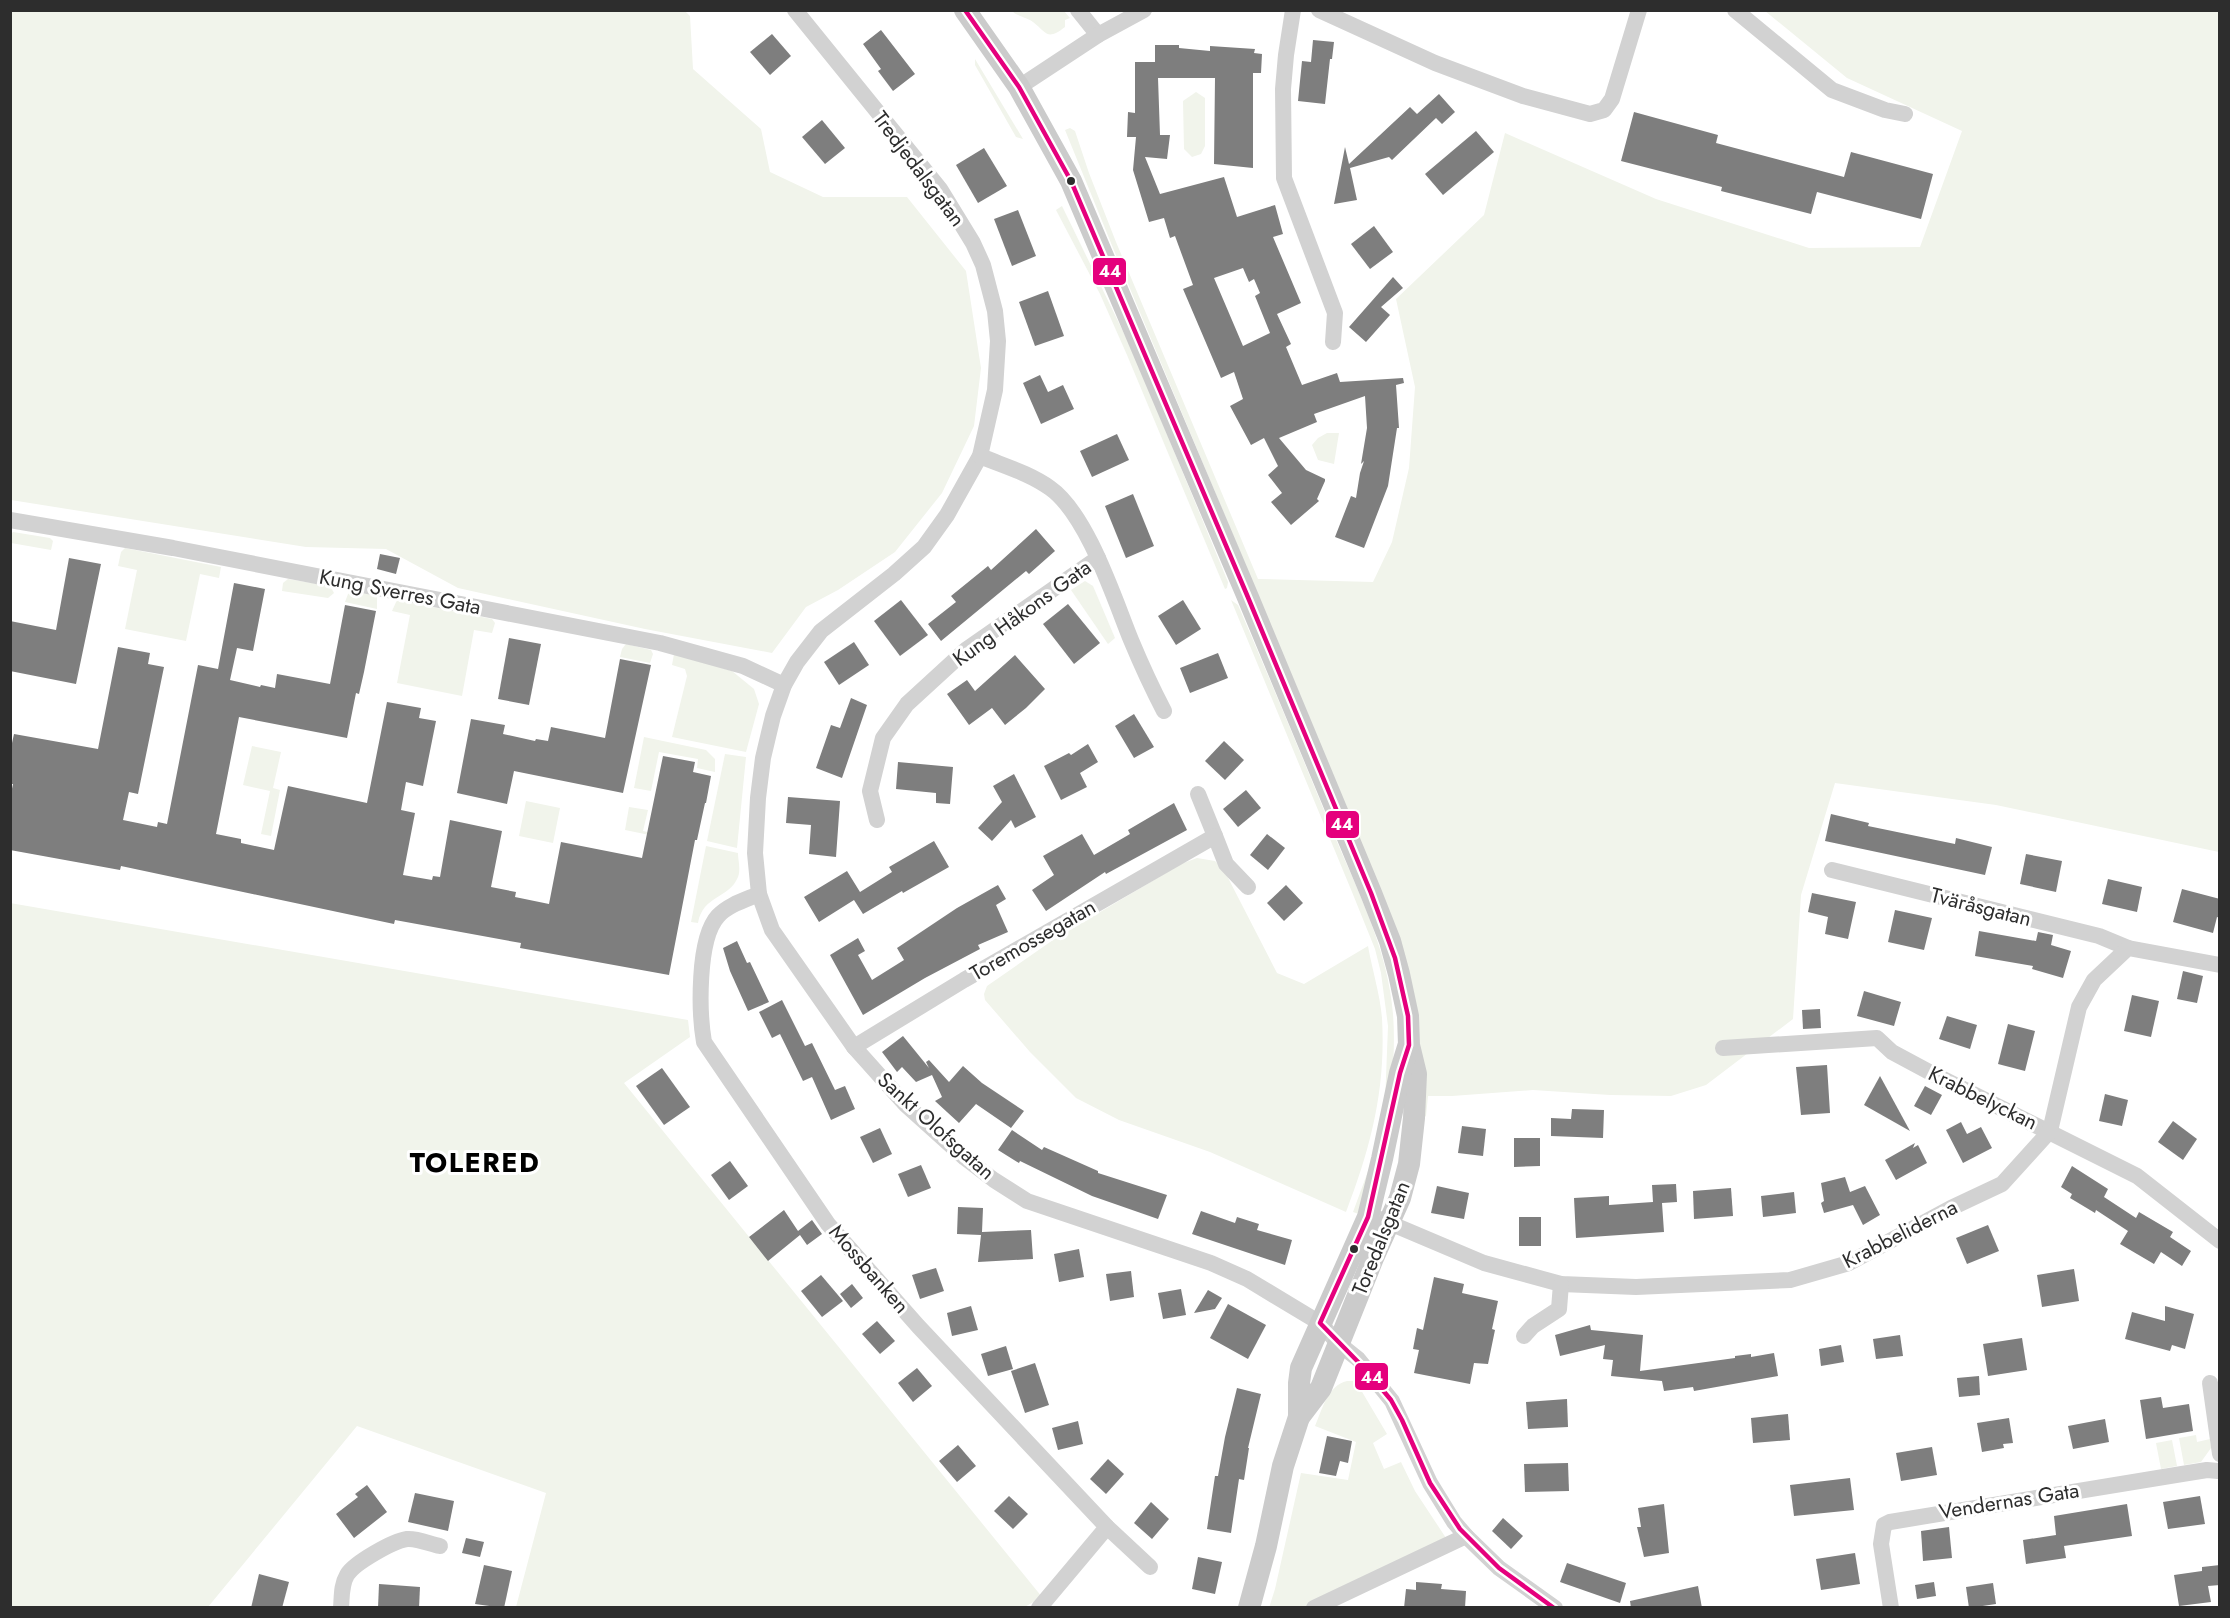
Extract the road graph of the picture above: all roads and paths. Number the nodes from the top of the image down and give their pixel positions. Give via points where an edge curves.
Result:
1 (795, 10) edge
2 (965, 10) edge
3 (1078, 10) edge
4 (1293, 10) edge
5 (1319, 10) edge
6 (1639, 10) edge
7 (1735, 10) edge
8 (1140, 11) edge
9 (1098, 35) junction
10 (1019, 87) junction
11 (1905, 114) dead end
12 (1333, 342) dead end
13 (980, 456) junction
14 (10, 520) edge
15 (1098, 558) junction
16 (784, 685) junction
17 (1164, 711) dead end
18 (1198, 794) dead end
19 (877, 820) dead end
20 (1215, 836) junction
21 (1832, 870) dead end
22 (1248, 887) dead end
23 (759, 894) junction
24 (2128, 948) junction
25 (2220, 965) edge
26 (1408, 1045) junction
27 (854, 1047) junction
28 (1723, 1048) dead end
29 (2050, 1131) junction
30 (1368, 1217) junction
31 (1390, 1222) junction
32 (2220, 1241) edge
33 (1561, 1284) junction
34 (1320, 1323) junction
35 (1524, 1336) dead end
36 (1338, 1343) junction
37 (2210, 1383) dead end
38 (1299, 1417) junction
39 (2220, 1454) edge
40 (2219, 1469) edge
41 (1107, 1527) junction
42 (1466, 1536) junction
43 (440, 1546) dead end
44 (1150, 1567) dead end
45 (341, 1608) edge
46 (1039, 1608) edge
47 (1249, 1608) edge
48 (1314, 1608) edge
49 (1555, 1608) edge
50 (1891, 1608) edge

1 - 13 street, Tredjedalsgatan via 940,189 983,265 998,341 995,390
2 - 10 street, Toredalsgatan
3 - 9 street
4 - 12 street via 1283,89 1284,178 1335,313
5 - 6 street via 1435,63 1523,96 1590,114 1604,110 1612,99
7 - 11 street via 1832,90
8 - 9 street
9 - 10 street
10 - 26 street, Toredalsgatan via 1071,181 1371,893 1399,974 1408,1016
13 - 15 street, Kung Håkons Gata via 1026,473 1052,489 1074,514
13 - 16 street, Sankt Olofsgatan via 924,547 821,631
14 - 16 street, Kung Sverres Gata via 660,643 743,666
15 - 17 street, Kung Håkons Gata
15 - 19 street, Kung Håkons Gata via 967,649 908,704 883,738 870,790
16 - 23 street, Sankt Olofsgatan via 763,758 758,798 755,853
18 - 20 street
20 - 22 street via 1226,864
20 - 27 street, Toremossegatan
21 - 24 street, Tväråsgatan via 2099,936
23 - 27 street, Sankt Olofsgatan via 772,930
23 - 41 street, Mossbanken via 719,915 708,931 700,1011 704,1042 828,1224
24 - 25 street
24 - 29 street, Krabbeliderna via 2094,980 2079,1007
26 - 30 street, Toredalsgatan
26 - 31 street, Toredalsgatan via 1416,1074 1414,1118 1409,1164
27 - 34 street, Sankt Olofsgatan via 905,1104 965,1158 1018,1195 1211,1263 1247,1279
28 - 29 street, Krabbelyckan via 1877,1038 1892,1052
29 - 32 street, Krabbelyckan via 2137,1176
29 - 33 street, Krabbeliderna via 2002,1184 1849,1263 1790,1280 1636,1287
30 - 31 street, Krabbeliderna
30 - 34 street, Toredalsgatan
31 - 33 street, Krabbeliderna via 1484,1263
31 - 36 street, Toredalsgatan
33 - 35 street via 1559,1310
34 - 36 street, Sankt Olofsgatan
34 - 38 street, Toredalsgatan via 1301,1368
36 - 38 street, Toredalsgatan via 1321,1388
36 - 42 street, Sankt Olofsgatan via 1358,1359 1392,1401 1430,1483
37 - 39 street
38 - 47 street, Toredalsgatan via 1283,1466
40 - 50 street, Vendernas Gata via 1890,1522 1884,1525 1881,1544
41 - 44 street, Mossbanken
41 - 46 street
42 - 48 street
42 - 49 street, Sankt Olofsgatan via 1499,1568
43 - 45 street via 410,1539 379,1551 351,1569 345,1578

